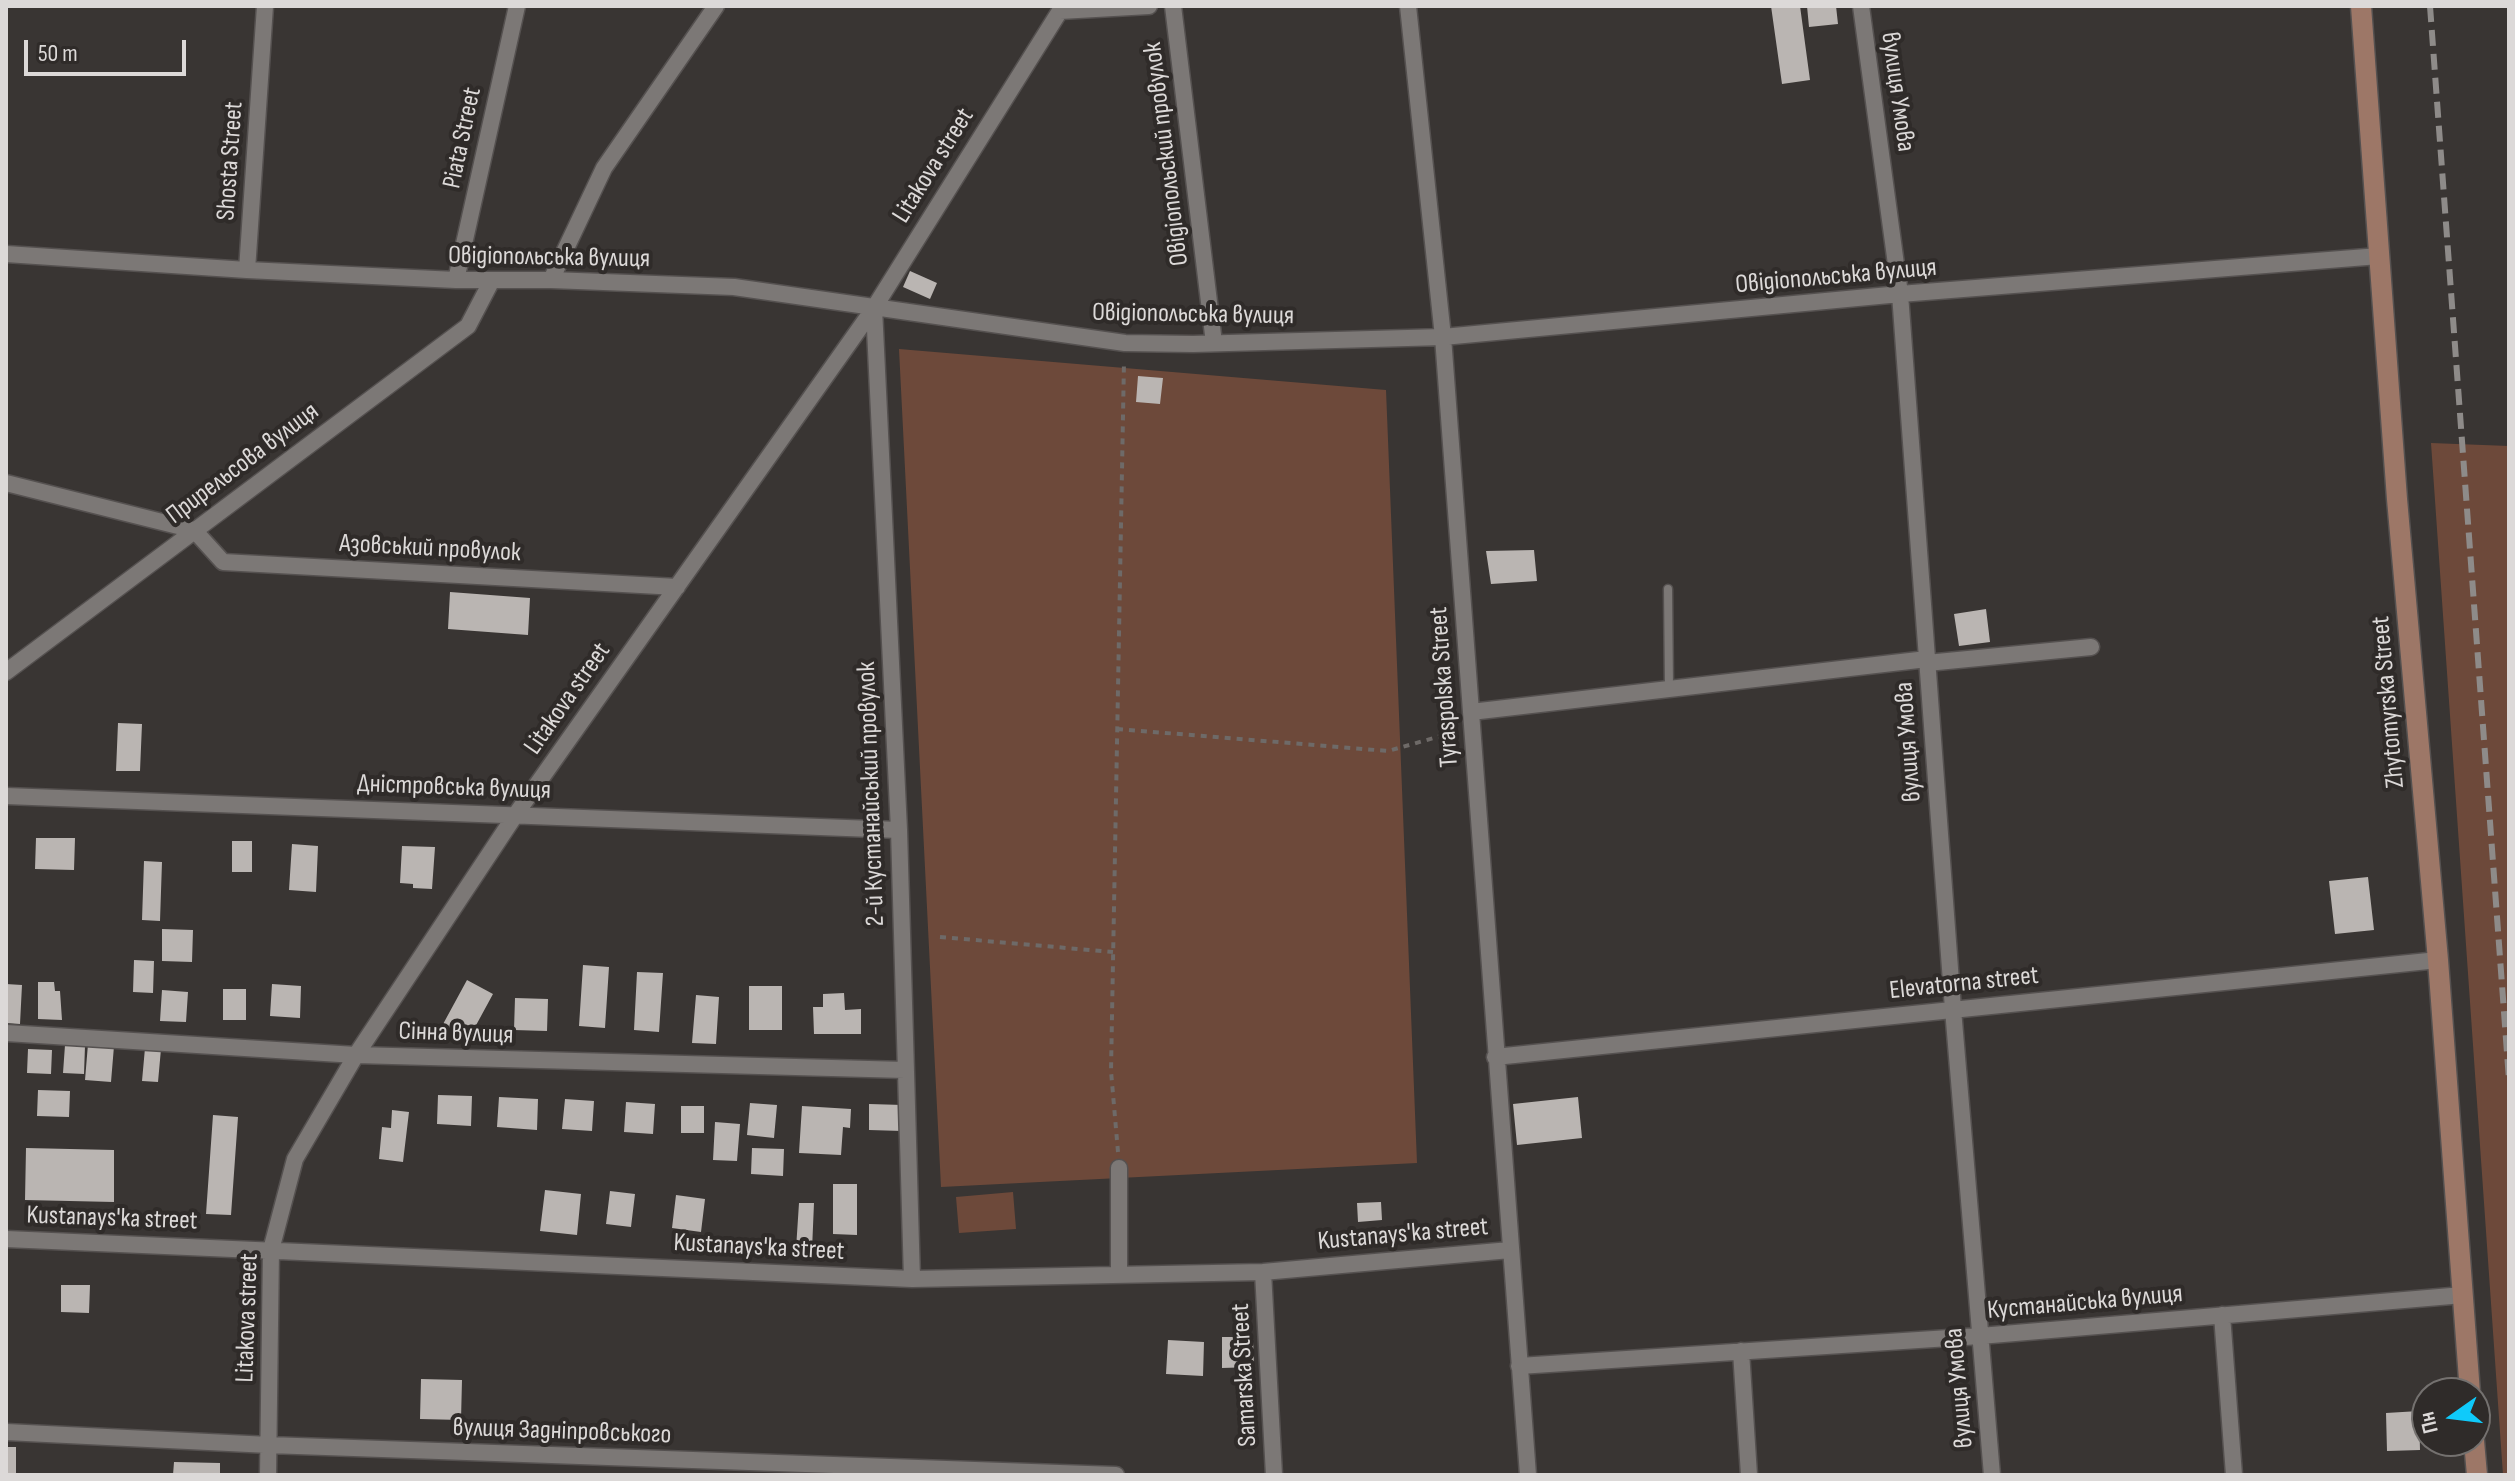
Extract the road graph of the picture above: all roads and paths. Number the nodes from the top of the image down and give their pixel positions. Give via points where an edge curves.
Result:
1 (265, 6) edge
2 (517, 6) edge
3 (716, 6) edge
4 (1149, 6) edge
5 (1173, 6) edge
6 (1408, 6) edge
7 (1861, 6) edge
8 (2361, 6) edge
9 (1062, 8) edge
10 (6, 254) edge
11 (2379, 256) junction
12 (247, 270) junction
13 (456, 280) junction
14 (492, 280) junction
15 (551, 280) junction
16 (1900, 294) junction
17 (874, 308) junction
18 (1443, 337) junction
19 (1125, 343) junction
20 (1214, 343) junction
21 (6, 483) edge
22 (194, 530) junction
23 (677, 587) junction
24 (1668, 589) dead end
25 (2091, 647) dead end
26 (1927, 661) junction
27 (6, 672) edge
28 (1669, 689) junction
29 (1472, 719) junction
30 (1117, 729) junction
31 (6, 796) edge
32 (516, 814) junction
33 (899, 830) junction
34 (940, 937) dead end
35 (1113, 952) junction
36 (2438, 960) junction
37 (1953, 1009) junction
38 (6, 1033) edge
39 (356, 1055) junction
40 (1495, 1057) junction
41 (905, 1070) junction
42 (1119, 1168) joint
43 (6, 1239) edge
44 (271, 1250) junction
45 (1510, 1250) junction
46 (1263, 1272) junction
47 (1119, 1275) junction
48 (912, 1279) junction
49 (2463, 1295) junction
50 (2222, 1315) junction
51 (1980, 1336) junction
52 (1741, 1351) junction
53 (1519, 1366) junction
54 (2469, 1377) edge
55 (6, 1432) edge
56 (269, 1445) junction
57 (268, 1475) edge
58 (1116, 1475) edge
59 (1274, 1475) edge
60 (1528, 1475) edge
61 (1749, 1475) edge
62 (1992, 1475) edge
63 (2234, 1475) edge

1 - 12 street, Shosta Street
2 - 13 street, Piata Street
3 - 15 street via 604,168
4 - 9 street
5 - 20 street, Овідіопольский провулок
6 - 18 street, Tyraspolska Street
7 - 16 street, вулиця Умова
8 - 11 street, Zhytomyrska Street
9 - 17 street, Litakova street
10 - 12 street, Овідіопольська вулиця
11 - 16 street, Овідіопольська вулиця
11 - 36 street, Zhytomyrska Street
12 - 13 street, Овідіопольська вулиця
13 - 14 street, Овідіопольська вулиця
14 - 15 street, Овідіопольська вулиця
14 - 22 street, Прирельсова вулиця via 468,326
15 - 17 street, Овідіопольська вулиця via 734,287
16 - 18 street, Овідіопольська вулиця
16 - 26 street, вулиця Умова
17 - 19 street, Овідіопольська вулиця
17 - 23 street, Litakova street
17 - 33 street, 2-й Кустанайський провулок
18 - 20 street, Овідіопольська вулиця
18 - 29 street, Tyraspolska Street
19 - 20 street, Овідіопольська вулиця
19 - 30 path
21 - 22 street
22 - 23 street, Азовський провулок via 223,562
22 - 27 street, Прирельсова вулиця
23 - 32 street, Litakova street
24 - 28 lane
25 - 26 street
26 - 28 street
26 - 37 street, вулиця Умова
28 - 29 street
29 - 30 path via 1388,751
29 - 40 street, Tyraspolska Street
30 - 35 path
31 - 32 street, Дністровська вулиця
32 - 33 street, Дністровська вулиця
32 - 39 street, Litakova street
33 - 41 street, 2-й Кустанайський провулок
34 - 35 path
35 - 42 path via 1111,1071
36 - 37 street, Elevatorna street
36 - 49 street, Zhytomyrska Street
37 - 40 street, Elevatorna street
37 - 51 street, вулиця Умова
38 - 39 street, Сінна вулиця
39 - 41 street, Сінна вулиця
39 - 44 street, Litakova street via 295,1159
40 - 45 street, Tyraspolska Street
41 - 48 street, 2-й Кустанайський провулок
42 - 47 street
43 - 44 street, Kustanays'ka street
44 - 48 street, Kustanays'ka street
44 - 56 street, Litakova street
45 - 46 street, Kustanays'ka street
45 - 53 street, Tyraspolska Street
46 - 47 street, Kustanays'ka street
46 - 59 street, Samarska Street
47 - 48 street, Kustanays'ka street
49 - 50 street, Кустанайська вулиця
49 - 54 street, Zhytomyrska Street
50 - 51 street, Кустанайська вулиця
50 - 63 street
51 - 52 street, Кустанайська вулиця
51 - 62 street, вулиця Умова
52 - 53 street, Кустанайська вулиця
52 - 61 street
53 - 60 street, Tyraspolska Street
55 - 56 street, вулиця Задніпровського
56 - 57 street, Litakova street
56 - 58 street, вулиця Задніпровського

